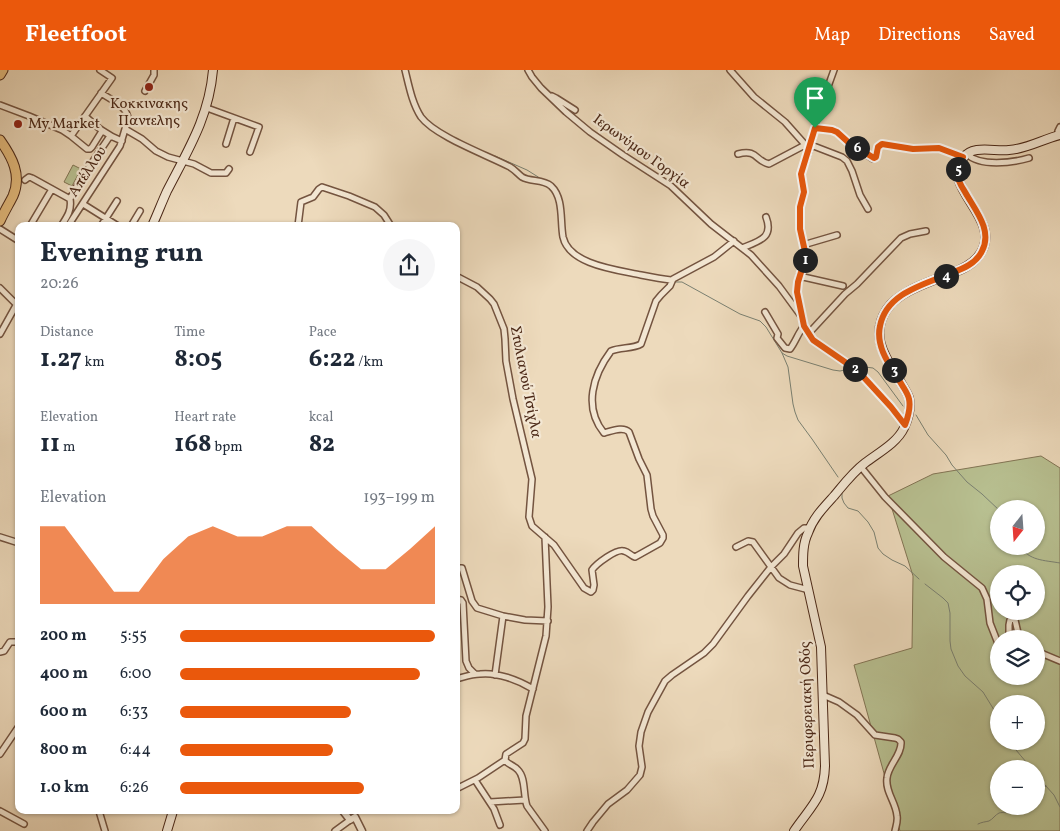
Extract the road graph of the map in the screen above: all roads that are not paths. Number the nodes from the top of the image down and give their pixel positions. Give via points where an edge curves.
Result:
1 (3, 70) edge
2 (100, 70) edge
3 (154, 70) edge
4 (213, 70) edge
5 (405, 70) edge
6 (528, 70) edge
7 (730, 70) edge
8 (834, 70) edge
9 (0, 75) edge
10 (145, 91) dead end
11 (101, 93) junction
12 (549, 95) junction
13 (0, 105) edge
14 (207, 108) junction
15 (575, 110) dead end
16 (85, 116) junction
17 (234, 118) junction
18 (815, 128) junction
19 (125, 129) junction
20 (102, 131) junction
21 (1059, 133) edge
22 (72, 136) junction
23 (110, 136) junction
24 (0, 140) edge
25 (122, 141) junction
26 (226, 144) dead end
27 (0, 146) edge
28 (808, 146) junction
29 (250, 152) dead end
30 (738, 154) dead end
31 (965, 156) junction
32 (1029, 158) dead end
33 (183, 161) junction
34 (229, 168) dead end
35 (25, 180) dead end
36 (52, 189) junction
37 (70, 198) junction
38 (117, 201) dead end
39 (83, 204) junction
40 (868, 209) dead end
41 (140, 211) dead end
42 (0, 212) edge
43 (766, 217) dead end
44 (106, 219) junction
45 (0, 221) edge
46 (32, 222) edge
47 (63, 222) edge
48 (71, 222) edge
49 (104, 222) edge
50 (111, 222) edge
51 (133, 222) edge
52 (154, 222) edge
53 (298, 222) edge
54 (388, 222) edge
55 (0, 229) edge
56 (926, 231) dead end
57 (836, 234) dead end
58 (15, 238) edge
59 (734, 241) junction
60 (803, 245) junction
61 (742, 248) junction
62 (799, 276) junction
63 (460, 278) edge
64 (671, 283) junction
65 (843, 286) dead end
66 (0, 288) edge
67 (15, 300) edge
68 (15, 308) edge
69 (765, 312) dead end
70 (802, 318) junction
71 (804, 326) junction
72 (809, 333) junction
73 (0, 334) edge
74 (905, 425) junction
75 (861, 467) junction
76 (810, 528) junction
77 (0, 537) edge
78 (545, 537) junction
79 (15, 542) edge
80 (736, 547) dead end
81 (771, 567) junction
82 (460, 568) edge
83 (808, 590) junction
84 (460, 600) edge
85 (503, 616) junction
86 (548, 621) junction
87 (992, 630) edge
88 (1009, 630) edge
89 (1017, 630) edge
90 (15, 642) edge
91 (0, 652) edge
92 (1045, 655) edge
93 (1060, 661) edge
94 (475, 674) junction
95 (495, 675) junction
96 (460, 678) edge
97 (533, 689) junction
98 (823, 695) junction
99 (15, 732) edge
100 (0, 754) edge
101 (505, 760) junction
102 (475, 780) junction
103 (460, 787) edge
104 (525, 800) junction
105 (490, 802) junction
106 (0, 811) edge
107 (100, 814) edge
108 (172, 814) edge
109 (353, 816) edge
110 (24, 824) dead end
111 (500, 825) dead end
112 (588, 830) edge
113 (105, 831) edge
114 (167, 831) edge
115 (335, 831) edge
116 (362, 831) edge
117 (545, 831) edge
118 (794, 831) edge
119 (895, 831) edge

1 - 9 main road
2 - 11 street via 112,78
3 - 10 street
4 - 14 main road
5 - 64 street via 415,105 427,123 444,135 513,169 523,178 551,186 559,203 563,238 577,256 606,268
6 - 12 street, Ιερωνύμου Γοργία
7 - 28 street via 754,97
8 - 18 street
11 - 16 street
11 - 19 street via 127,113
12 - 15 street
12 - 59 street, Ιερωνύμου Γοργία via 594,135 671,186
13 - 22 street
14 - 17 street
14 - 33 main road
16 - 20 street
16 - 22 street
17 - 26 street
17 - 29 street via 259,126
18 - 28 street
18 - 31 street via 837,132 874,158 882,144 913,149 939,148
19 - 25 street, Απέλλου
19 - 33 street via 168,157
20 - 22 street via 90,149
20 - 23 street
21 - 31 main road via 1016,150 983,149
23 - 25 street
23 - 37 street
24 - 45 main road via 14,165 16,180 13,196
25 - 39 street, Απέλλου
27 - 42 main road via 10,163 12,177
28 - 30 street via 769,164 751,153
28 - 40 street via 847,161
28 - 60 street via 801,174 804,192 800,229
31 - 32 street via 989,162 1016,162
31 - 74 main road via 958,166 957,175 984,225 986,238 982,251 966,267 896,299 886,309 880,327 882,350 908,397
33 - 34 street via 211,173 226,173
33 - 52 main road
35 - 36 street via 29,177
36 - 37 street
36 - 46 street
37 - 47 street via 71,209
38 - 44 street
39 - 44 street
39 - 48 street, Απέλλου
41 - 51 street
43 - 61 street via 769,226 765,237
44 - 49 street
44 - 50 street
53 - 54 street via 302,200 313,197 322,187 375,207
55 - 58 street
56 - 72 street via 901,238
57 - 60 street
59 - 61 street, Ιερωνύμου Γοργία
59 - 64 street
60 - 62 street via 806,256
61 - 70 street, Ιερωνύμου Γοργία via 779,286
62 - 65 street
62 - 70 street via 797,292
63 - 78 street, Στυλιανού Τσίχλα via 490,299 504,329 506,361 532,479 529,519
64 - 78 street, Στυλιανού Τσίχλα via 656,301 641,344 610,352 598,373 592,398 595,418 604,433 628,430 647,475 651,509 663,538 635,557 626,551 618,551 596,565 592,570 594,587 589,592
66 - 67 street
68 - 73 street
69 - 71 street via 785,348 790,349
70 - 71 street
71 - 72 street
72 - 74 street via 813,340 858,371
74 - 75 main road, Περιφερειακή Οδός via 896,439
75 - 76 main road, Περιφερειακή Οδός via 823,508
75 - 87 street via 885,497 944,557 982,588
76 - 81 street via 798,533
76 - 83 main road, Περιφερειακή Οδός via 803,555
77 - 79 street
78 - 86 street
80 - 81 street via 753,542
81 - 83 street via 784,582
81 - 112 street via 713,644 665,681 641,732 640,775 608,804
82 - 85 street via 475,606
83 - 98 main road, Περιφερειακή Οδός via 821,647
84 - 94 street via 463,603 466,661
85 - 86 street
85 - 95 street
86 - 97 street
88 - 89 street via 1013,619
90 - 91 street via 10,642
92 - 93 street
94 - 95 street
94 - 96 street
95 - 97 street
97 - 101 street via 524,740 506,754
98 - 118 main road, Περιφερειακή Οδός via 825,773 816,803
98 - 119 street via 857,715 875,735 901,742 887,778 898,818
99 - 100 street
101 - 102 street
101 - 104 street via 520,774
102 - 103 street
102 - 105 street
104 - 105 street
104 - 117 street
105 - 111 street
106 - 110 street
107 - 113 street
108 - 114 main road
109 - 115 street
109 - 116 street

